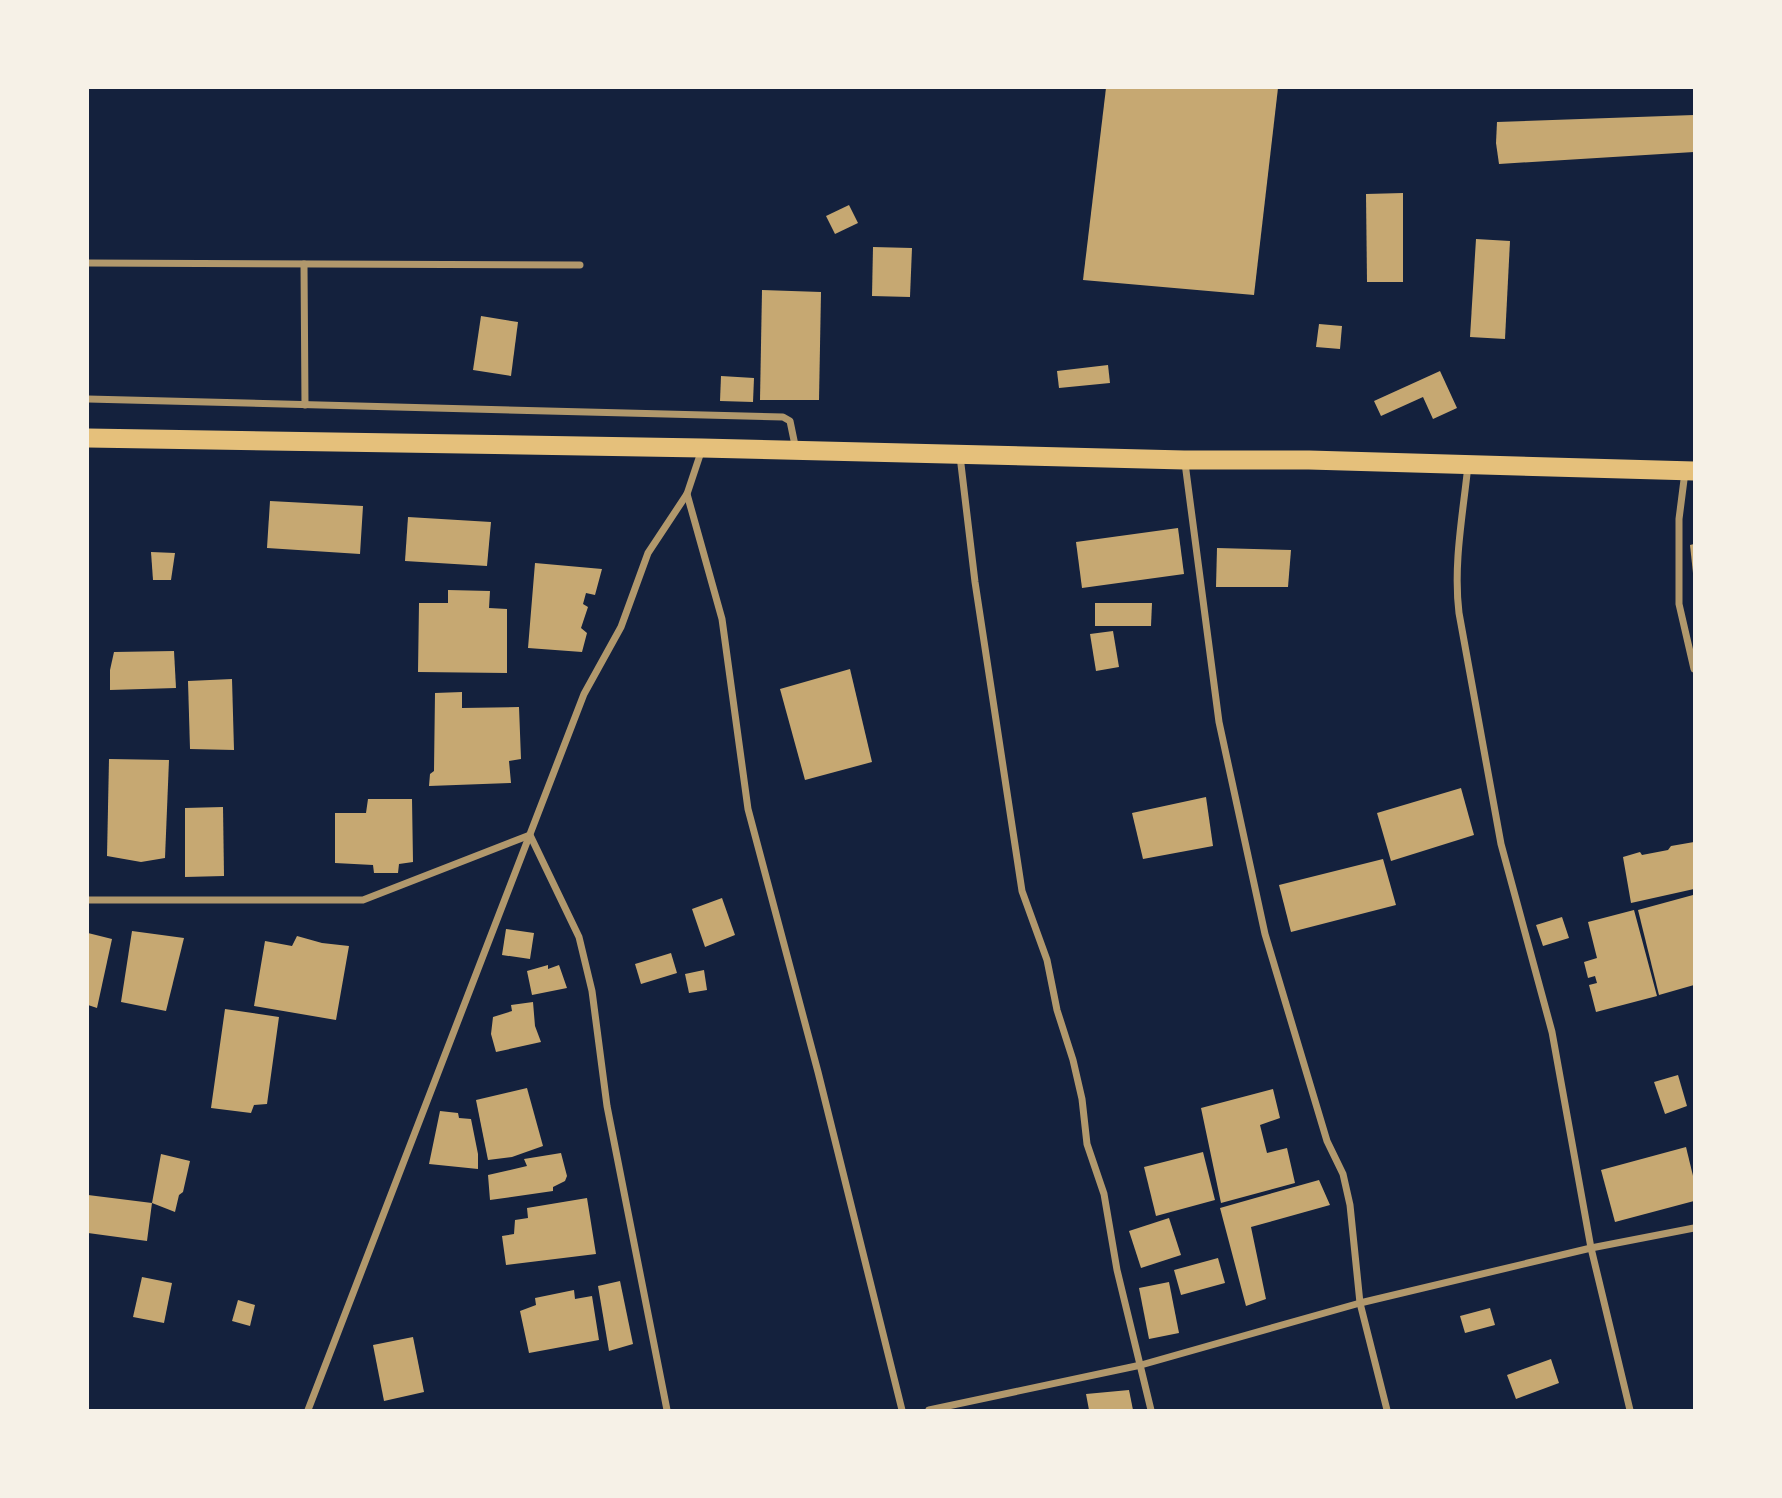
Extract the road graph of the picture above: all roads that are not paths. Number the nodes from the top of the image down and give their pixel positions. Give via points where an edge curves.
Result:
1 (88, 263) edge
2 (304, 264) junction
3 (580, 265) dead end
4 (88, 399) edge
5 (306, 405) junction
6 (88, 438) edge
7 (702, 448) junction
8 (796, 450) junction
9 (960, 454) junction
10 (1184, 460) junction
11 (1468, 465) junction
12 (1690, 471) edge
13 (687, 494) junction
14 (1695, 669) edge
15 (530, 835) junction
16 (88, 900) edge
17 (1695, 1228) edge
18 (1591, 1248) junction
19 (1360, 1303) junction
20 (1141, 1366) junction
21 (308, 1410) edge
22 (667, 1410) edge
23 (902, 1410) edge
24 (929, 1410) edge
25 (1151, 1410) edge
26 (1387, 1410) edge
27 (1630, 1410) edge

1 - 2 street
2 - 3 street
2 - 5 street
4 - 5 street
5 - 8 street via 783,416 790,421
6 - 7 highway
7 - 8 highway
7 - 13 street
8 - 9 highway
9 - 10 highway
9 - 20 street via 1021,891 1047,960 1073,1060 1087,1144 1104,1194
10 - 11 highway
10 - 19 street via 1219,722 1265,934 1327,1141 1343,1174
11 - 12 highway
11 - 18 street via 1457,556 1459,613 1501,845 1552,1032
12 - 14 street via 1679,519 1679,604
13 - 15 street via 648,553 621,627 584,694
13 - 23 street via 722,619 748,808
15 - 16 street via 363,900
15 - 21 street
15 - 22 street via 579,937 592,991 607,1106
17 - 18 street
18 - 19 street
18 - 27 street
19 - 20 street
19 - 26 street
20 - 24 street
20 - 25 street

